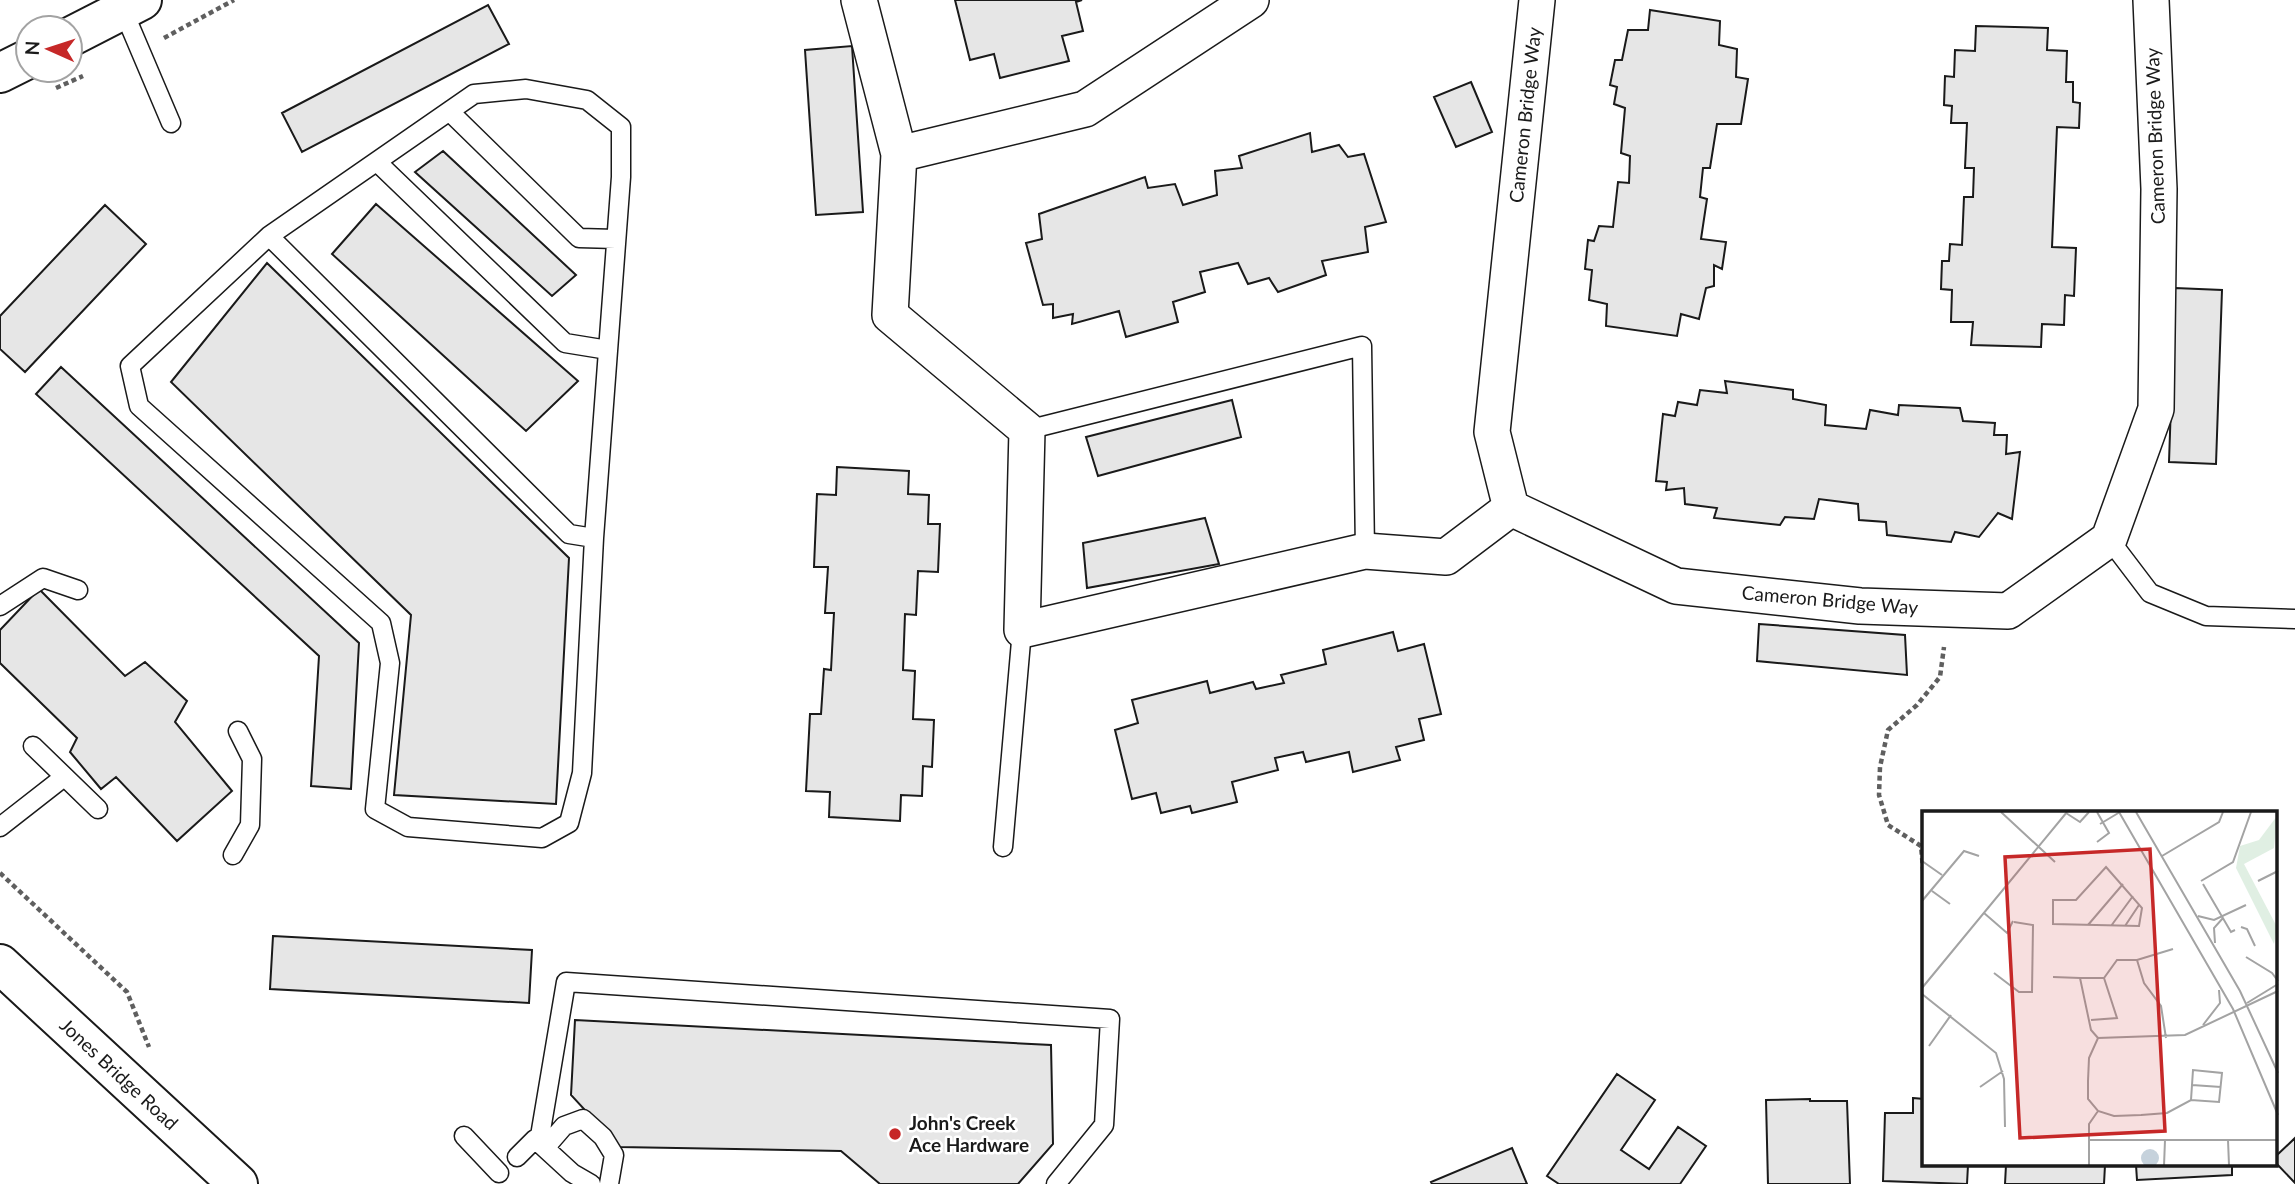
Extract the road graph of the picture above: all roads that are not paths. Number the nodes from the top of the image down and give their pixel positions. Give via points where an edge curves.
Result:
1 (859, 0) edge
2 (1251, 0) edge
3 (1537, 0) edge
4 (2151, 0) edge
5 (133, 5) edge
6 (84, 30) edge
7 (449, 111) junction
8 (171, 123) dead end
9 (899, 154) junction
10 (377, 162) junction
11 (270, 236) junction
12 (616, 239) junction
13 (608, 350) junction
14 (1027, 430) junction
15 (1510, 508) junction
16 (594, 538) junction
17 (2109, 539) junction
18 (1365, 551) junction
19 (78, 590) dead end
20 (0, 606) edge
21 (2295, 619) edge
22 (1022, 630) junction
23 (238, 731) dead end
24 (33, 746) dead end
25 (64, 777) junction
26 (98, 809) dead end
27 (0, 827) edge
28 (1003, 847) dead end
29 (233, 855) dead end
30 (0, 964) edge
31 (464, 1136) dead end
32 (542, 1145) junction
33 (517, 1157) dead end
34 (499, 1173) dead end
35 (238, 1184) edge
36 (590, 1184) edge
37 (609, 1184) edge
38 (1056, 1184) edge

1 - 9 street
2 - 9 street via 1085,109
3 - 15 street, Cameron Bridge Way via 1492,432
4 - 17 street, Cameron Bridge Way via 2159,189 2156,409
5 - 6 main road
5 - 8 lane
7 - 10 lane
7 - 12 lane via 579,238
7 - 12 lane via 474,94 526,89 587,100 621,127
9 - 14 street via 890,315
10 - 11 lane
10 - 13 lane via 565,343
11 - 16 lane via 569,534
11 - 16 lane via 130,366 139,406 382,623 390,663 375,809 408,827 542,838 569,824 582,773
12 - 13 lane
13 - 16 lane
14 - 18 lane via 1362,346
14 - 22 street
15 - 17 street, Cameron Bridge Way via 1676,586 1860,606 2008,611
15 - 18 street via 1446,557
17 - 21 lane via 2150,593 2206,616
18 - 22 street
19 - 20 lane via 43,578
22 - 28 lane
23 - 29 lane via 252,759 251,812 250,825
24 - 25 lane
25 - 26 lane
25 - 27 lane
30 - 35 main road, Jones Bridge Road
31 - 34 lane
32 - 33 lane via 535,1139
32 - 36 lane
32 - 37 lane via 564,1126 583,1119 603,1136 614,1155
32 - 38 lane via 566,982 1110,1019 1104,1125

